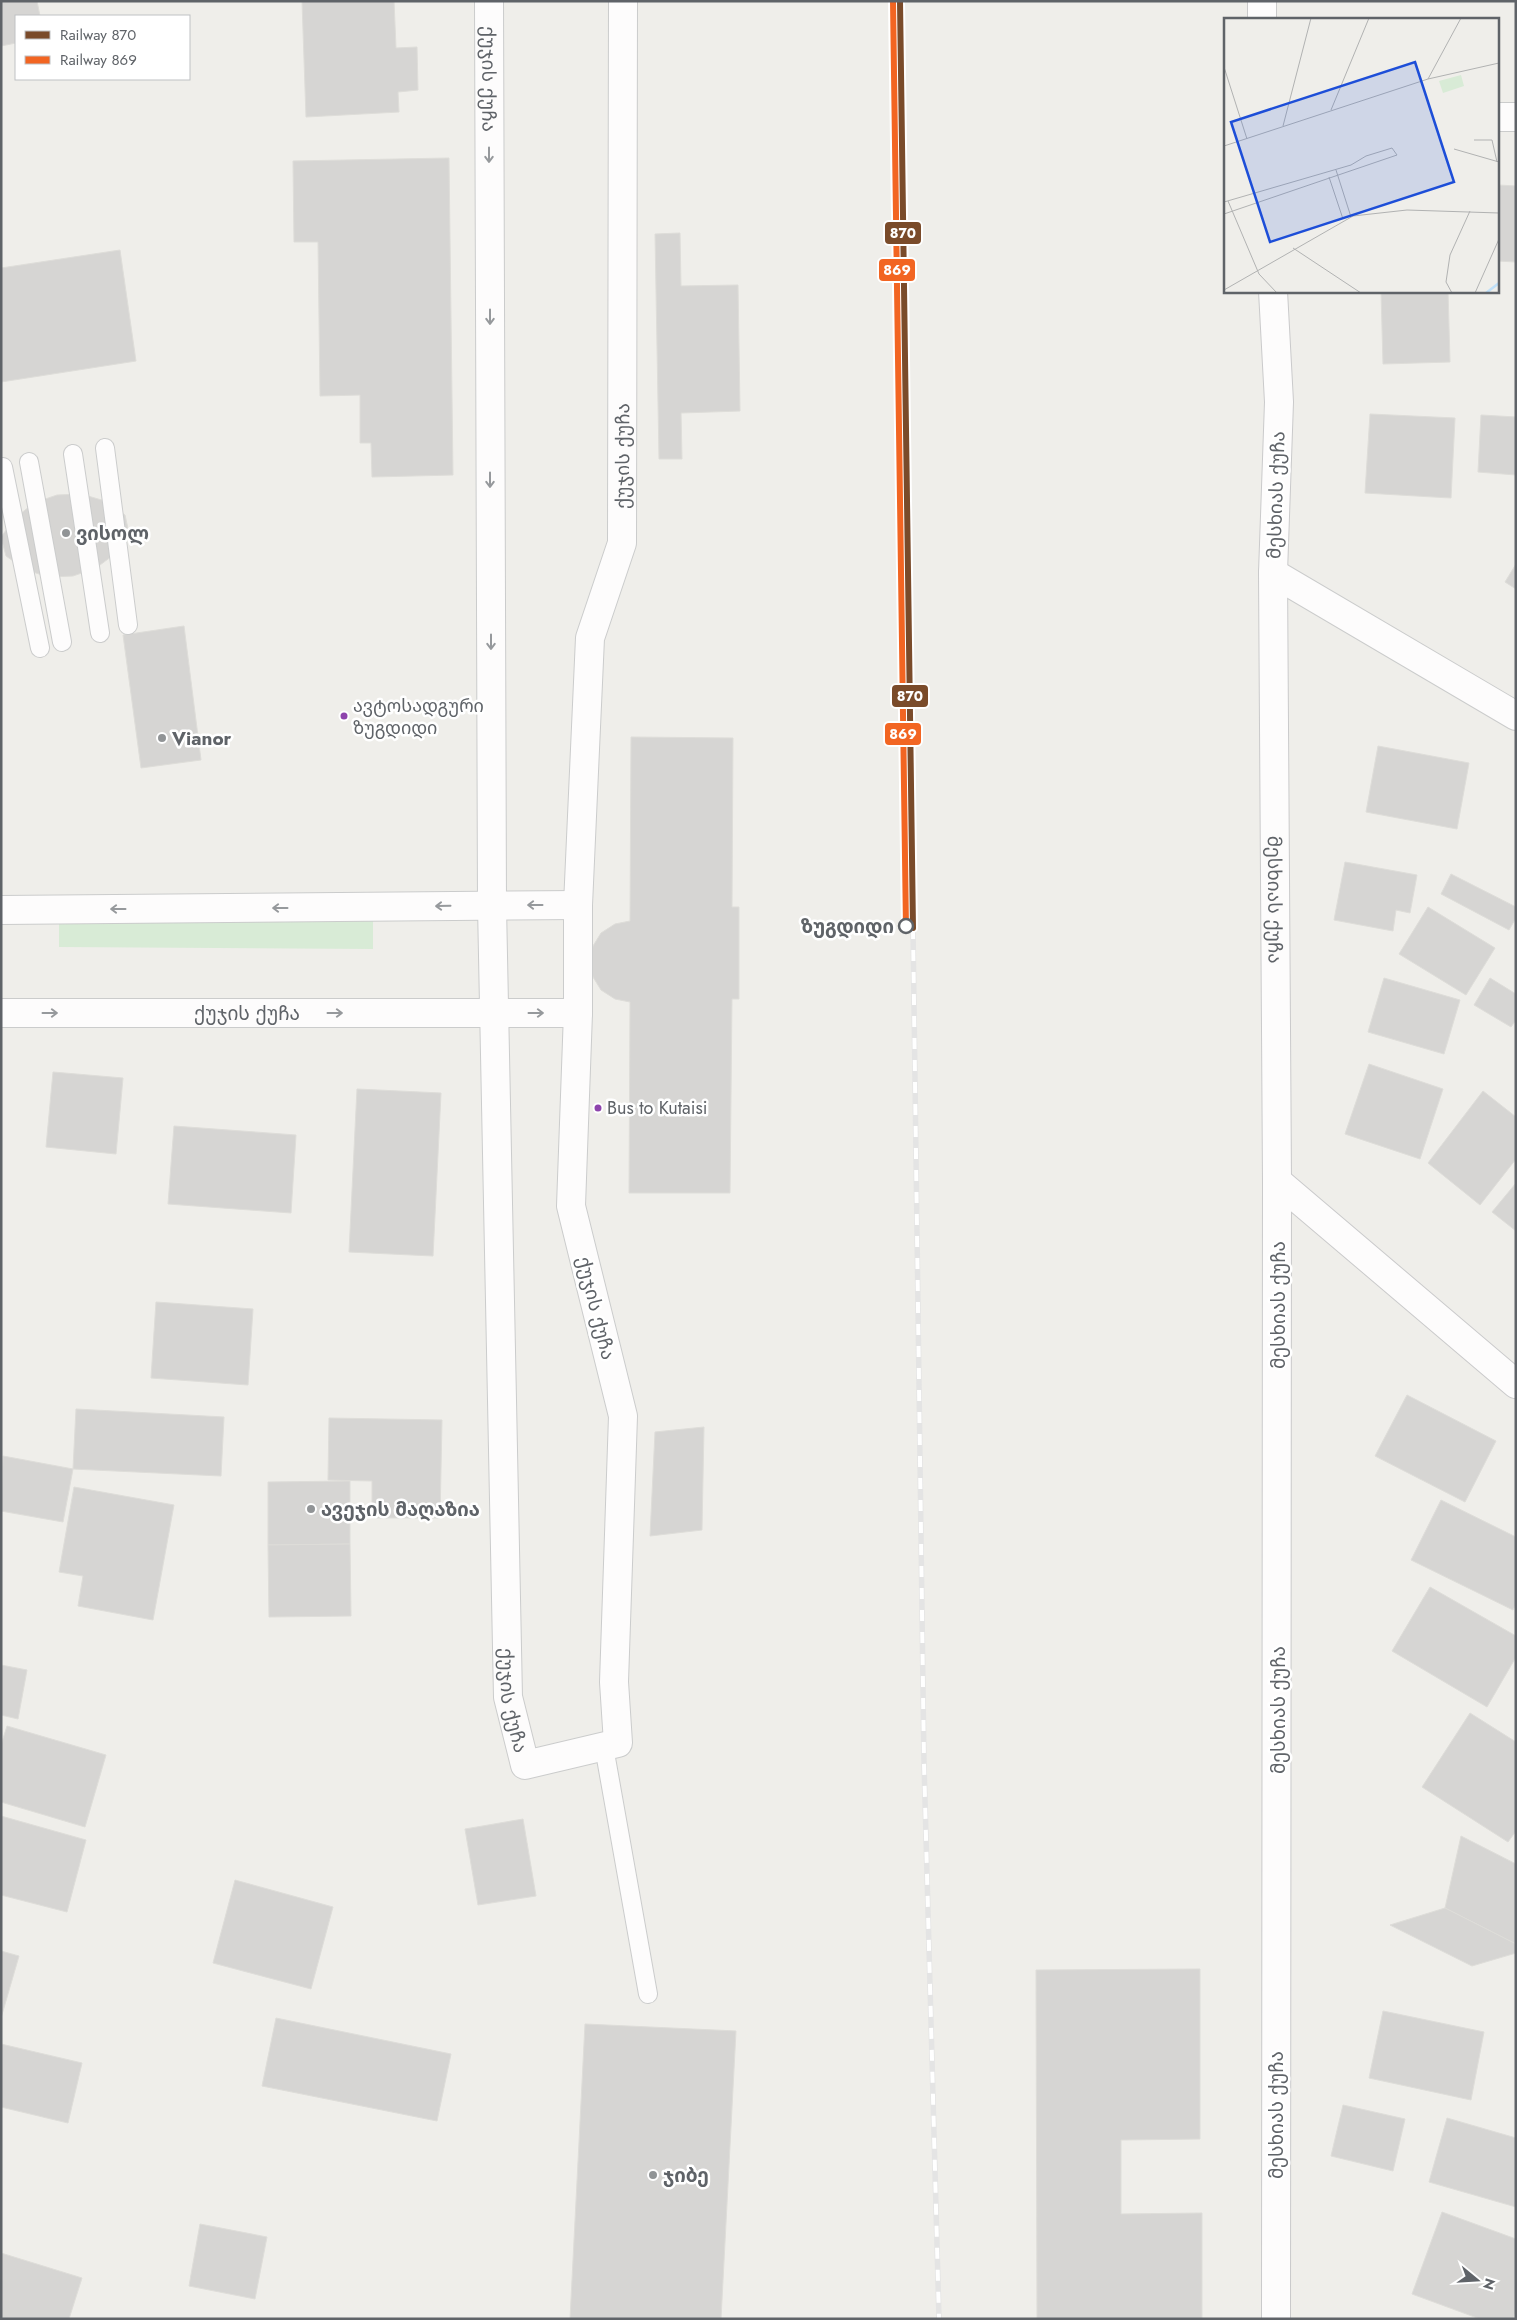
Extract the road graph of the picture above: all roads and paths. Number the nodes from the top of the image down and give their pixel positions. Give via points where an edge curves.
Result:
1 (489, 1) edge
2 (623, 1) edge
3 (1262, 1) edge
4 (1262, 18) edge
5 (1500, 117) edge
6 (1516, 117) edge
7 (1273, 292) edge
8 (105, 448) dead end
9 (74, 454) dead end
10 (29, 462) dead end
11 (3, 467) dead end
12 (1273, 573) junction
13 (128, 625) dead end
14 (100, 633) dead end
15 (62, 642) dead end
16 (40, 648) dead end
17 (1516, 716) edge
18 (578, 905) junction
19 (492, 906) junction
20 (1, 910) edge
21 (1, 1013) edge
22 (578, 1013) junction
23 (494, 1014) junction
24 (1278, 1181) junction
25 (1516, 1384) edge
26 (604, 1747) junction
27 (648, 1994) dead end
28 (1276, 2319) edge

1 -> 19 street, ქუჯის ქუჩა
2 - 18 street, ქუჯის ქუჩა via 622,543 590,638
3 - 4 street
5 - 6 street
7 - 12 street, მესხიას ქუჩა via 1279,402
8 - 13 lane
9 - 14 lane
10 - 15 lane
11 - 16 lane
12 - 17 street
12 - 24 street, მესხიას ქუჩა
18 -> 19 street
18 - 22 street, ქუჯის ქუჩა
19 -> 20 street
19 - 23 street, ქუჯის ქუჩა
21 -> 23 street, ქუჯის ქუჩა
23 -> 22 street, ქუჯის ქუჩა
22 - 26 street, ქუჯის ქუჩა via 571,1206 623,1416 614,1682 618,1743
23 - 26 street, ქუჯის ქუჩა via 508,1697 525,1765
24 - 25 street
24 - 28 street, მესხიას ქუჩა
26 - 27 lane

